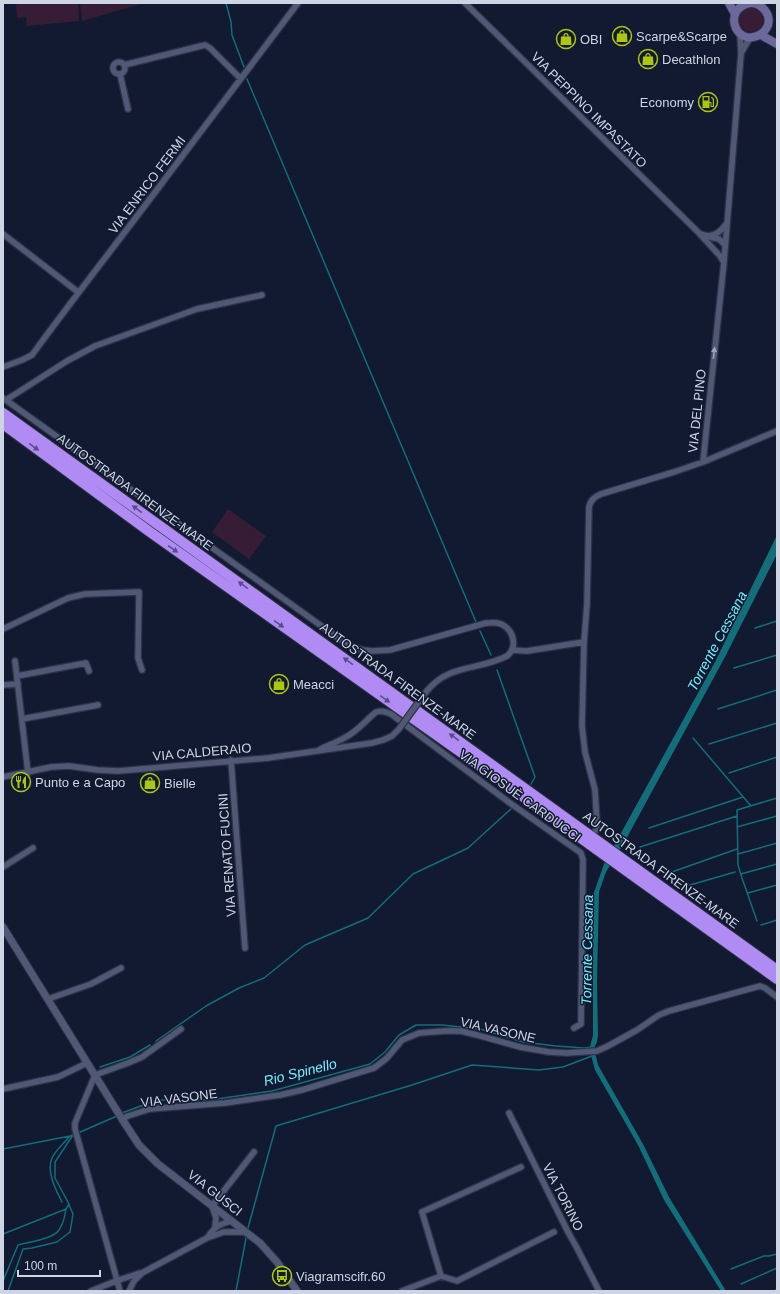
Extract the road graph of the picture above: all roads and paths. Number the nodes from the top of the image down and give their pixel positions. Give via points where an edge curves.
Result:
1 (298, 3) edge
2 (465, 3) edge
3 (729, 3) edge
4 (748, 3) edge
5 (764, 6) edge
6 (735, 14) junction
7 (766, 28) junction
8 (740, 34) junction
9 (761, 35) junction
10 (750, 38) junction
11 (777, 43) edge
12 (741, 54) junction
13 (124, 65) junction
14 (120, 74) junction
15 (240, 78) junction
16 (128, 109) dead end
17 (727, 222) junction
18 (698, 232) junction
19 (3, 234) edge
20 (707, 236) junction
21 (725, 245) junction
22 (714, 249) junction
23 (724, 262) junction
24 (78, 292) junction
25 (262, 295) dead end
26 (3, 367) edge
27 (4, 399) edge
28 (3, 413) edge
29 (3, 424) edge
30 (777, 431) edge
31 (703, 462) junction
32 (3, 629) edge
33 (584, 642) junction
34 (512, 650) junction
35 (15, 661) dead end
36 (142, 670) dead end
37 (89, 671) dead end
38 (17, 676) junction
39 (18, 684) junction
40 (3, 686) edge
41 (98, 704) dead end
42 (22, 719) junction
43 (318, 750) junction
44 (231, 760) junction
45 (28, 773) junction
46 (3, 778) edge
47 (596, 830) dead end
48 (33, 848) dead end
49 (608, 853) junction
50 (618, 861) junction
51 (3, 867) edge
52 (3, 927) edge
53 (245, 948) dead end
54 (121, 968) dead end
55 (777, 970) edge
56 (777, 979) edge
57 (777, 997) edge
58 (48, 999) junction
59 (574, 1028) dead end
60 (181, 1029) dead end
61 (87, 1063) junction
62 (95, 1075) junction
63 (3, 1089) edge
64 (509, 1113) dead end
65 (120, 1117) junction
66 (254, 1152) dead end
67 (521, 1167) dead end
68 (212, 1206) junction
69 (232, 1220) junction
70 (215, 1227) junction
71 (224, 1232) junction
72 (246, 1232) junction
73 (554, 1232) dead end
74 (207, 1238) junction
75 (142, 1273) junction
76 (441, 1276) junction
77 (116, 1281) junction
78 (91, 1291) edge
79 (120, 1291) edge
80 (129, 1291) edge
81 (297, 1291) edge
82 (402, 1291) edge
83 (599, 1291) edge

1 - 15 street, VIA ENRICO FERMI
2 - 18 street, VIA PEPPINO IMPASTATO
3 - 6 main road
4 - 5 main road
4 - 6 main road
5 - 7 main road via 768,16
6 - 8 main road via 734,25
7 - 9 main road
7 - 11 main road
8 - 10 main road
8 - 12 street, VIA DEL PINO
9 - 10 main road
9 - 11 main road
10 - 12 street, VIA DEL PINO
12 - 17 street, VIA DEL PINO
13 - 14 street via 125,70
13 - 14 street via 119,62 114,66 116,74
13 - 15 street via 205,45
14 - 16 street
15 - 24 street, VIA ENRICO FERMI
17 - 20 street via 718,233
17 - 21 street, VIA DEL PINO
18 - 20 street
18 - 22 street, VIA PEPPINO IMPASTATO
19 - 24 street
20 - 21 street via 719,239
21 - 22 street via 720,249
21 - 23 street, VIA DEL PINO
22 - 23 street, VIA PEPPINO IMPASTATO
31 -> 23 street, VIA DEL PINO
24 - 26 street, VIA ENRICO FERMI via 32,355
25 - 27 street via 197,309 95,346
27 - 34 street via 348,645 363,650 390,650 481,624 494,623 502,624 511,633
49 -> 28 highway, AUTOSTRADA FIRENZE-MARE
29 -> 49 highway, AUTOSTRADA FIRENZE-MARE via 157,537
30 - 31 street
31 - 33 street, VIA DEL PINO via 601,494 591,500
32 - 36 street via 68,598 85,594 139,592 138,658
33 - 34 street via 527,651
33 - 47 street via 582,726 585,752 595,790
34 - 43 street, VIA CALDERAIO, bridge via 504,658 446,675 434,683 392,736 372,743
35 - 38 street
37 - 38 street via 86,663
38 - 39 street
39 - 40 street
39 - 42 street
41 - 42 street
42 - 45 street
43 - 44 street, VIA CALDERAIO via 285,756
43 - 59 street, VIA GIOSUÈ CARDUCCI via 344,738 380,710 391,714 510,803 582,851 581,1024
44 - 45 street, VIA CALDERAIO via 118,771 69,766 51,767
44 - 53 street, VIA RENATO FUCINI
45 - 46 street, VIA CALDERAIO
48 - 51 street
49 - 50 highway, AUTOSTRADA FIRENZE-MARE
50 - 55 highway, AUTOSTRADA FIRENZE-MARE
50 - 56 highway, AUTOSTRADA FIRENZE-MARE
52 - 58 street, VIA GUSCI
54 - 58 street via 91,984
57 - 65 street, VIA VASONE via 760,986 668,1011 608,1046 588,1051 549,1052 520,1048 466,1032 424,1032 402,1040 387,1058 374,1068 302,1090 230,1103 150,1109
58 - 61 street, VIA GUSCI
60 - 62 street via 142,1057
61 - 62 street, VIA GUSCI
61 - 63 street via 58,1077
62 - 65 street, VIA GUSCI
62 - 77 street via 75,1129
64 - 83 street, VIA TORINO
65 - 68 street, VIA GUSCI via 139,1145 152,1158
66 - 68 street
67 - 76 street via 422,1212
68 - 69 street, VIA GUSCI
68 - 70 street via 216,1218
69 - 70 street
69 - 71 street
69 - 72 street, VIA GUSCI
70 - 74 street
71 - 72 street
71 - 74 street
72 - 81 street, VIA GUSCI via 277,1262
73 - 76 street via 457,1281
74 - 75 street
75 - 77 street
75 - 80 street
76 - 82 street
77 - 78 street
77 - 79 street

